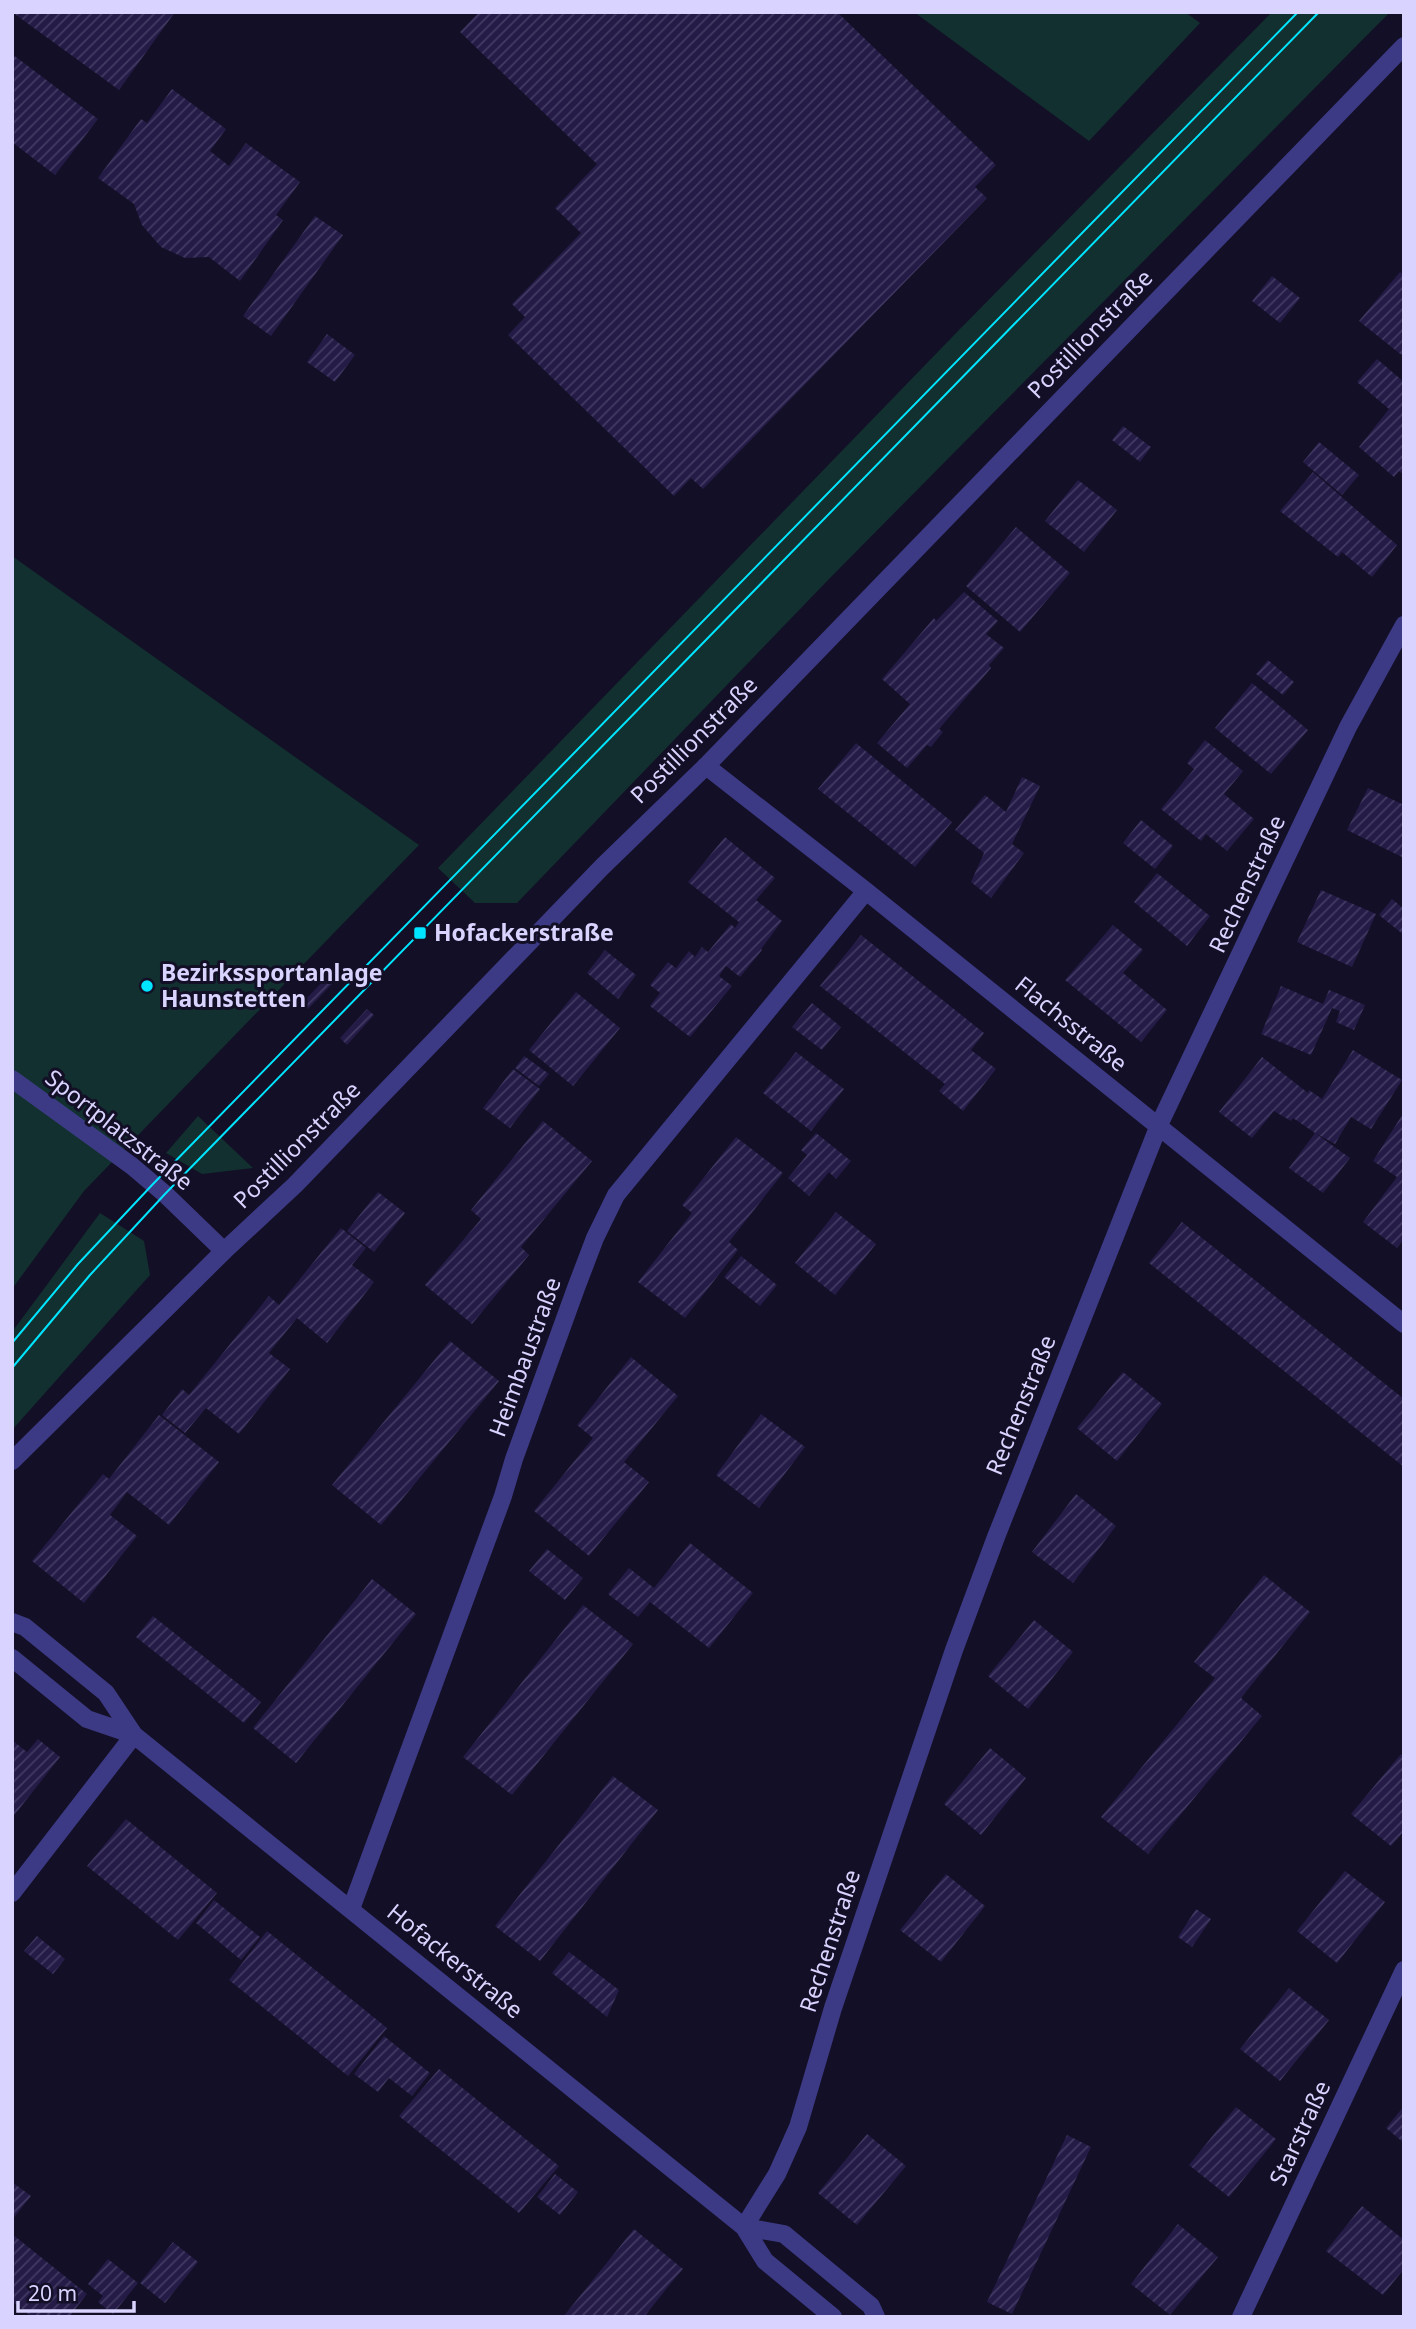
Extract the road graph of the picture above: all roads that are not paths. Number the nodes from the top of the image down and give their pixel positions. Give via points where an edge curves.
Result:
1 (1404, 46) edge
2 (1404, 625) edge
3 (706, 766) junction
4 (866, 891) junction
5 (12, 1079) edge
6 (1159, 1125) junction
7 (224, 1251) junction
8 (1404, 1324) edge
9 (12, 1461) edge
10 (12, 1622) edge
11 (12, 1658) edge
12 (134, 1735) junction
13 (12, 1893) edge
14 (351, 1909) junction
15 (1404, 1970) edge
16 (744, 2227) junction
17 (833, 2317) edge
18 (876, 2317) edge
19 (1241, 2317) edge

1 - 3 street, Postillionstraße
2 - 6 street, Rechenstraße via 1348,727
3 - 4 street, Flachsstraße
3 - 7 street, Postillionstraße via 602,867 295,1185
4 - 6 street, Flachsstraße
4 - 14 street, Heimbaustraße via 616,1195 594,1238
5 - 7 street, Sportplatzstraße via 132,1166
6 - 8 street, Flachsstraße
6 - 16 street, Rechenstraße via 954,1650 833,2008 798,2127 777,2174
7 - 9 street, Postillionstraße
10 - 12 street, Hofackerstraße via 26,1627 106,1693
11 - 12 street, Hofackerstraße via 87,1719
12 - 13 street
12 - 14 street, Hofackerstraße
14 - 16 street, Hofackerstraße
15 - 19 street, Starstraße
16 - 17 street, Hofackerstraße via 765,2261
16 - 18 street, Hofackerstraße via 784,2234 871,2306

